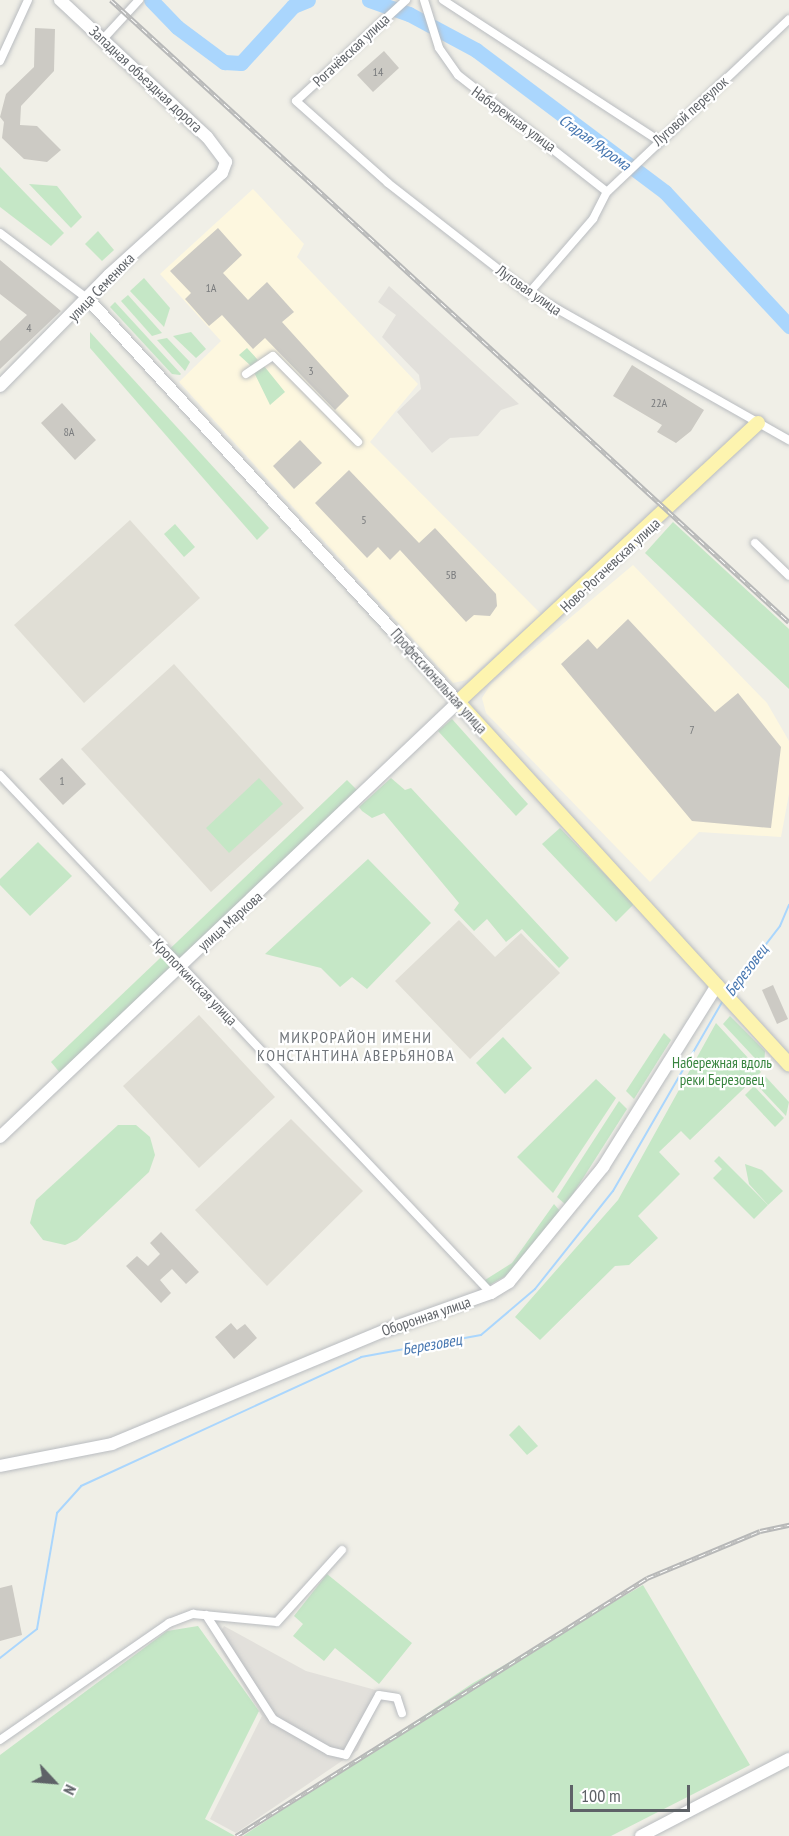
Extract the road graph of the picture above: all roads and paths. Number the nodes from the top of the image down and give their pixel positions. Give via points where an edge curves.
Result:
1 (28, 0) edge
2 (60, 0) edge
3 (139, 0) edge
4 (406, 0) edge
5 (424, 0) edge
6 (442, 0) edge
7 (789, 19) edge
8 (104, 38) junction
9 (0, 61) edge
10 (296, 101) joint
11 (658, 140) junction
12 (226, 162) joint
13 (607, 192) junction
14 (0, 233) edge
15 (529, 293) junction
16 (88, 298) junction
17 (246, 375) dead end
18 (0, 386) edge
19 (758, 423) junction
20 (789, 440) edge
21 (358, 442) dead end
22 (754, 543) dead end
23 (789, 576) edge
24 (458, 702) junction
25 (0, 775) edge
26 (180, 966) junction
27 (724, 992) junction
28 (789, 1064) edge
29 (0, 1137) edge
30 (491, 1293) junction
31 (0, 1466) edge
32 (342, 1550) dead end
33 (206, 1615) junction
34 (402, 1713) dead end
35 (0, 1740) edge
36 (789, 1759) edge
37 (641, 1836) edge

1 - 9 street
2 - 8 street, Западная объездная дорога
3 - 8 street
4 - 10 street, Рогачёвская улица
5 - 13 street, Набережная улица via 439,48 458,75
6 - 11 street
7 - 11 street, Луговой переулок
8 - 12 street, Западная объездная дорога via 207,137
10 - 15 street, Луговая улица via 388,183
11 - 13 street, Луговой переулок
12 - 16 street, улица Семенюка via 222,173
13 - 15 street, Луговой переулок via 593,219
14 - 16 street
15 - 19 street, Луговая улица
16 - 18 street, улица Семенюка
16 - 24 street, Профессиональная улица
17 - 21 street via 273,356
19 - 20 street, Луговая улица
19 - 24 main road, Ново-Рогачевская улица
22 - 23 street
24 - 26 street, улица Маркова
24 - 27 main road, Профессиональная улица
25 - 26 street, Кропоткинская улица
26 - 29 street, улица Маркова
26 - 30 street, Кропоткинская улица
27 - 28 main road, Профессиональная улица
27 - 30 street, Оборонная улица via 603,1167 524,1268
30 - 31 street, Оборонная улица via 384,1331 112,1444
32 - 33 street via 277,1622
33 - 34 street via 273,1719 329,1751 346,1755 379,1695 397,1698
33 - 35 street via 169,1623
36 - 37 street

